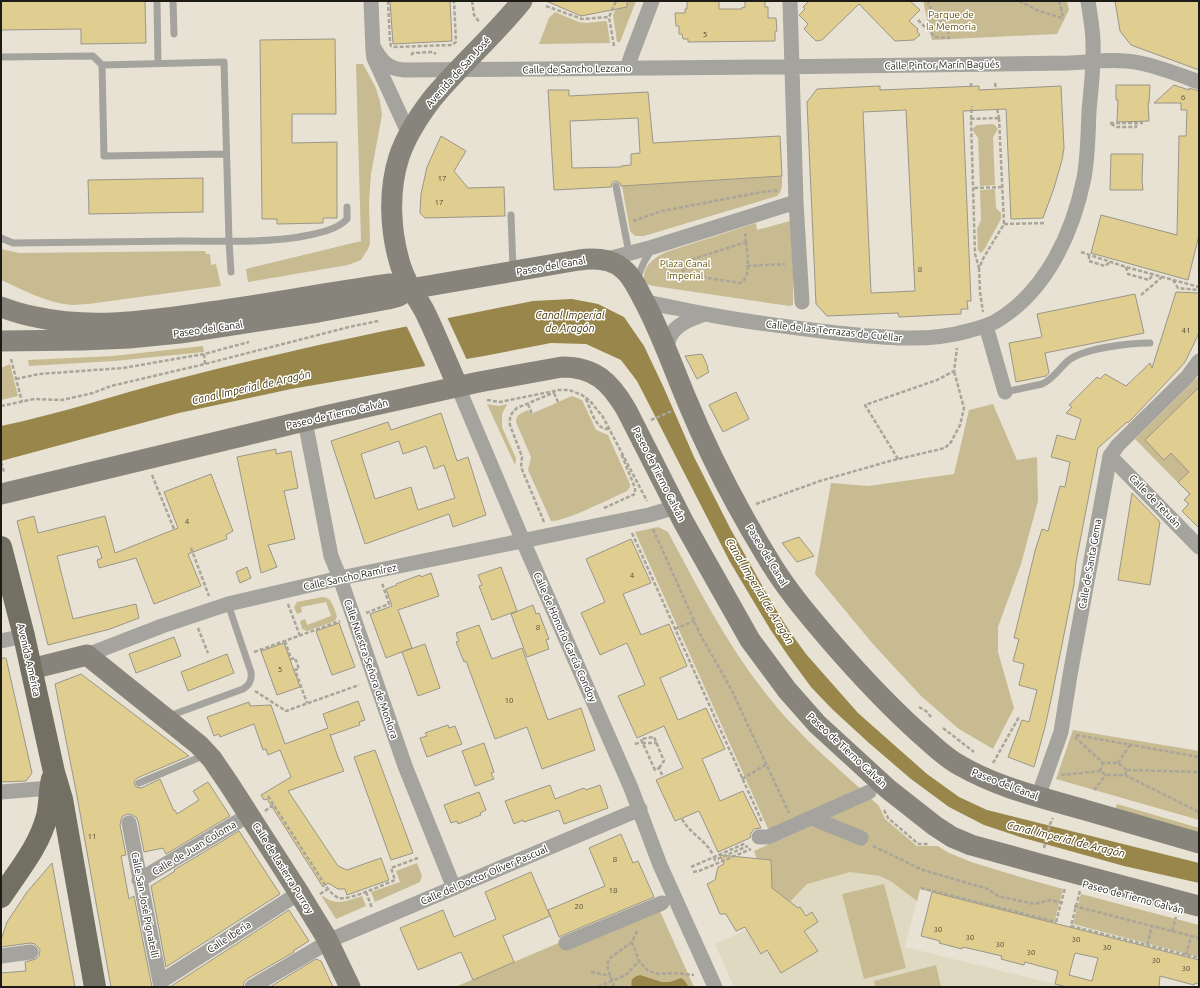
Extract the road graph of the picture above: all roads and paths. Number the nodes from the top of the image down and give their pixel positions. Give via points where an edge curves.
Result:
1 (157, 1) edge
2 (173, 1) edge
3 (372, 1) edge
4 (388, 1) edge
5 (454, 1) edge
6 (472, 1) edge
7 (522, 1) edge
8 (616, 1) edge
9 (652, 1) edge
10 (790, 1) edge
11 (928, 1) edge
12 (1019, 1) edge
13 (1059, 1) edge
14 (1088, 1) edge
15 (546, 6) dead end
16 (474, 15) dead end
17 (609, 17) junction
18 (918, 20) dead end
19 (174, 34) dead end
20 (373, 46) junction
21 (422, 46) junction
22 (614, 46) dead end
23 (423, 52) junction
24 (433, 52) dead end
25 (413, 53) dead end
26 (1, 57) edge
27 (1093, 62) junction
28 (158, 63) junction
29 (102, 64) junction
30 (792, 67) junction
31 (627, 68) junction
32 (458, 70) junction
33 (1199, 82) edge
34 (996, 83) dead end
35 (996, 89) dead end
36 (972, 106) dead end
37 (997, 109) dead end
38 (999, 118) junction
39 (970, 119) junction
40 (1136, 123) junction
41 (1143, 123) dead end
42 (409, 134) junction
43 (226, 154) junction
44 (616, 186) dead end
45 (1003, 187) junction
46 (974, 188) junction
47 (781, 190) dead end
48 (796, 202) junction
49 (347, 207) dead end
50 (511, 215) dead end
51 (1046, 223) dead end
52 (623, 224) junction
53 (1004, 224) junction
54 (1, 238) edge
55 (229, 241) junction
56 (653, 247) junction
57 (1081, 252) dead end
58 (629, 253) junction
59 (1089, 254) junction
60 (604, 260) junction
61 (1110, 262) junction
62 (786, 264) dead end
63 (747, 266) junction
64 (1126, 267) junction
65 (979, 268) junction
66 (232, 272) dead end
67 (513, 272) junction
68 (1153, 274) junction
69 (1162, 277) junction
70 (1173, 280) junction
71 (1199, 288) edge
72 (410, 289) junction
73 (640, 293) junction
74 (1141, 295) dead end
75 (802, 302) dead end
76 (1, 307) edge
77 (704, 314) junction
78 (380, 320) dead end
79 (986, 326) junction
80 (956, 334) junction
81 (251, 341) dead end
82 (1150, 343) dead end
83 (6, 348) edge
84 (667, 350) junction
85 (204, 354) junction
86 (1199, 361) edge
87 (205, 364) junction
88 (954, 371) junction
89 (16, 379) junction
90 (455, 379) junction
91 (559, 390) junction
92 (554, 392) junction
93 (1005, 392) joint
94 (585, 397) junction
95 (485, 399) dead end
96 (22, 402) junction
97 (558, 402) dead end
98 (528, 404) junction
99 (1, 406) edge
100 (677, 408) dead end
101 (532, 414) dead end
102 (652, 420) dead end
103 (305, 421) junction
104 (609, 429) junction
105 (617, 444) junction
106 (1110, 456) junction
107 (898, 459) junction
108 (1, 462) edge
109 (4, 472) dead end
110 (151, 472) dead end
111 (1, 494) edge
112 (648, 504) dead end
113 (676, 507) junction
114 (603, 508) dead end
115 (756, 510) dead end
116 (546, 526) dead end
117 (652, 526) dead end
118 (174, 529) dead end
119 (631, 531) dead end
120 (523, 541) junction
121 (1, 547) edge
122 (1199, 547) edge
123 (191, 548) dead end
124 (340, 578) junction
125 (381, 581) dead end
126 (210, 597) dead end
127 (287, 602) dead end
128 (228, 604) junction
129 (365, 614) dead end
130 (342, 620) dead end
131 (694, 621) junction
132 (197, 624) dead end
133 (675, 629) junction
134 (24, 636) junction
135 (300, 636) junction
136 (1, 641) edge
137 (285, 641) junction
138 (208, 653) dead end
139 (87, 655) junction
140 (246, 656) junction
141 (31, 669) junction
142 (359, 685) dead end
143 (247, 686) junction
144 (307, 703) junction
145 (914, 704) dead end
146 (165, 718) junction
147 (1019, 718) dead end
148 (935, 722) dead end
149 (939, 725) dead end
150 (642, 742) junction
151 (657, 743) junction
152 (636, 744) dead end
153 (1130, 744) junction
154 (976, 753) dead end
155 (207, 754) junction
156 (1199, 757) edge
157 (988, 761) dead end
158 (993, 763) junction
159 (1103, 763) junction
160 (1118, 763) junction
161 (767, 764) junction
162 (997, 765) dead end
163 (659, 768) junction
164 (1127, 770) junction
165 (1100, 771) junction
166 (1199, 772) edge
167 (1106, 775) junction
168 (1057, 776) dead end
169 (1125, 776) junction
170 (663, 777) dead end
171 (742, 779) junction
172 (52, 780) junction
173 (139, 783) dead end
174 (1094, 790) dead end
175 (1, 792) edge
176 (869, 792) dead end
177 (268, 796) dead end
178 (1038, 797) junction
179 (883, 807) dead end
180 (640, 809) junction
181 (1199, 812) edge
182 (249, 815) junction
183 (812, 818) junction
184 (682, 819) dead end
185 (793, 822) junction
186 (129, 823) dead end
187 (1050, 824) dead end
188 (861, 838) joint
189 (760, 840) junction
190 (1199, 843) edge
191 (934, 844) dead end
192 (1043, 853) dead end
193 (30, 854) junction
194 (713, 856) junction
195 (418, 858) dead end
196 (691, 867) dead end
197 (74, 868) junction
198 (693, 872) dead end
199 (140, 880) junction
200 (1065, 886) dead end
201 (454, 888) junction
202 (921, 888) dead end
203 (328, 889) junction
204 (1080, 890) dead end
205 (366, 891) junction
206 (308, 895) junction
207 (1, 897) edge
208 (662, 903) dead end
209 (1062, 903) junction
210 (1075, 906) junction
211 (1199, 906) edge
212 (372, 908) dead end
213 (1176, 918) dead end
214 (1152, 926) junction
215 (638, 929) dead end
216 (1172, 931) junction
217 (1191, 936) junction
218 (1199, 938) edge
219 (328, 942) junction
220 (632, 942) junction
221 (566, 943) dead end
222 (1147, 945) junction
223 (31, 952) dead end
224 (1186, 955) junction
225 (1, 956) edge
226 (1199, 958) edge
227 (638, 961) junction
228 (591, 972) dead end
229 (611, 976) junction
230 (695, 976) dead end
231 (613, 981) junction
232 (160, 984) edge
233 (95, 987) edge
234 (252, 987) edge
235 (350, 987) edge
236 (598, 987) edge
237 (614, 987) edge
238 (716, 987) edge

1 - 28 lane
2 - 19 lane
3 - 20 street
4 - 21 path via 390,45 394,48
5 - 21 path via 456,42 452,45
6 - 16 path
7 - 32 main road, Avenida de San José
8 - 17 path
9 - 31 street
10 - 30 street
11 - 18 path via 950,38 935,37
12 - 13 path via 1036,10 1064,18
14 - 27 street, Calle de las Terrazas de Cuéllar via 1093,37
15 - 17 path via 582,19
17 - 22 path
20 - 32 street, Calle de Sancho Lezcano via 391,68
20 - 42 street via 377,66
21 - 23 path
23 - 24 path
23 - 25 path
26 - 29 lane via 93,56
27 - 30 street, Calle Pintor Marín Bagüés
27 - 33 street, Calle Pintor Marín Bagüés via 1139,63
27 - 79 street, Calle de las Terrazas de Cuéllar via 1084,176 1071,225 1058,252 1025,299 997,321
28 - 29 lane
28 - 43 lane via 224,62
29 - 43 lane via 104,156
30 - 31 street, Calle de Sancho Lezcano
30 - 48 street
31 - 32 street, Calle de Sancho Lezcano
32 - 42 main road, Avenida de San José via 431,100
34 - 35 path
36 - 39 path
37 - 38 path
38 - 39 path
38 - 45 path
39 - 46 path
40 - 40 path via 1121,123 1110,123 1117,127 1136,127
40 - 41 path
42 - 72 main road, Avenida de San José via 395,172 392,214 402,272
43 - 55 lane
44 - 52 lane
45 - 46 path
45 - 53 path
46 - 65 path via 975,254
47 - 52 path via 662,210
48 - 56 street
48 - 75 street
49 - 55 lane via 346,221 326,231 299,237
50 - 67 lane
51 - 53 path
52 - 58 lane
53 - 65 path
54 - 55 lane via 13,243
55 - 66 lane
56 - 58 street
56 - 73 lane via 644,262
57 - 59 path
58 - 60 street
59 - 61 path
59 - 61 path via 1089,261 1105,266
60 - 67 main road, Paseo del Canal via 589,259
60 - 73 main road, Paseo del Canal via 613,262 624,270
61 - 64 path
62 - 63 path
63 - 63 path via 746,242 687,261 682,268 684,273 689,275 740,283 747,277
64 - 68 path
64 - 68 path via 1128,274 1149,280
65 - 79 path
67 - 72 main road, Paseo del Canal
68 - 69 path
69 - 70 path
69 - 74 path
70 - 71 path
70 - 71 path via 1178,288
72 - 76 main road, Paseo del Canal via 383,285 189,315 100,323 60,321
72 - 83 main road, Paseo del Canal via 388,300 180,334
72 - 90 main road, Calle de Honorio García Condoy via 425,313
73 - 77 street, Calle de las Terrazas de Cuéllar
73 - 84 main road, Paseo del Canal
77 - 80 street, Calle de las Terrazas de Cuéllar via 874,337 914,338
77 - 84 street via 678,326 668,340
78 - 87 path
79 - 80 street, Calle de las Terrazas de Cuéllar
79 - 93 street
80 - 88 path via 957,353
81 - 85 path
82 - 93 lane via 1124,344 1082,354 1065,363 1047,382
83 - 89 path
84 - 178 main road, Paseo del Canal via 719,472 767,558 814,622 886,702 949,760 989,780
85 - 87 path
85 - 89 path via 122,368 39,374
86 - 106 street, Calle de Santa Gema via 1188,376
87 - 96 path via 62,400 34,399
88 - 107 path via 964,408 952,442 945,448
88 - 107 path via 938,380 865,405
89 - 96 path
90 - 103 main road, Paseo de Tierno Galván
90 - 113 main road, Paseo de Tierno Galván via 479,382 562,367 579,368 594,373 613,390 626,409
90 - 120 street, Calle de Honorio García Condoy
91 - 92 path
91 - 94 path via 569,390
91 - 95 path via 500,402
92 - 97 path
92 - 98 path
94 - 104 path via 596,408
94 - 104 path via 599,426
96 - 99 path
98 - 101 path
98 - 116 path via 512,412 510,425 522,457 521,467
100 - 102 path
103 - 111 main road, Paseo de Tierno Galván
103 - 124 street, Calle Nuestra Señora de Monlora via 331,556
104 - 105 path
105 - 112 path
105 - 114 path via 636,488 635,494
106 - 122 street, Calle de Tetuán
106 - 178 street, Calle de Santa Gema via 1061,732
107 - 115 path, Paseo del Canal via 820,481 754,505
108 - 109 path
110 - 118 path
113 - 120 street, Calle Sancho Ramírez
113 - 211 main road, Paseo de Tierno Galván via 750,640 787,690 817,724 888,789 935,826 970,845
117 - 131 path
119 - 133 path
120 - 124 street, Calle Sancho Ramírez
120 - 180 street, Calle de Honorio García Condoy
121 - 134 main road, Avenida América
123 - 126 path
124 - 128 street, Calle Sancho Ramírez
124 - 201 street, Calle Nuestra Señora de Monlora via 405,766
125 - 129 path via 390,604
127 - 135 path
128 - 139 street, Calle Sancho Ramírez
128 - 140 lane
130 - 135 path
131 - 133 path
131 - 161 path via 731,689
132 - 138 path
133 - 171 path
134 - 136 street
134 - 141 main road, Avenida América
135 - 137 path
137 - 140 path
137 - 144 path via 291,659 295,658 299,668 295,670
139 - 141 main road, Calle Sancho Ramírez
139 - 146 main road, Calle de Lasierra Purroy
140 - 143 lane via 252,678
141 - 172 main road, Avenida América
142 - 144 path
143 - 144 path via 286,710
143 - 146 lane
145 - 148 path via 926,711
146 - 155 main road, Calle de Lasierra Purroy
147 - 158 path
149 - 154 path, Paseo del Canal
150 - 151 path
150 - 151 path via 641,739 654,737
150 - 152 path
150 - 163 path via 655,770
151 - 163 path via 664,761
153 - 156 path
153 - 159 path via 1072,734
153 - 160 path
155 - 173 lane
155 - 182 main road, Calle de Lasierra Purroy
157 - 158 path, Paseo del Canal
158 - 162 path, Paseo del Canal
159 - 160 path
159 - 165 path
160 - 164 path
161 - 171 path
161 - 185 path
163 - 170 path
164 - 166 path
164 - 169 path
165 - 167 path
165 - 168 path
167 - 169 path
167 - 174 path
169 - 181 path
171 - 189 path
172 - 175 street
172 - 193 main road via 48,815
172 - 197 main road, Avenida América via 62,799
176 - 183 street
177 - 203 path
178 - 190 main road, Paseo del Canal
179 - 191 path via 888,818 916,842
180 - 201 street, Calle del Doctor Oliver Pascual
180 - 238 street, Calle de Honorio García Condoy via 660,865
182 - 199 street, Calle de Juan Coloma
182 - 206 main road, Calle de Lasierra Purroy
183 - 185 street
183 - 188 street
184 - 194 path via 684,824 710,847
185 - 189 street
186 - 199 street, Calle San José Pignatelli
187 - 192 path
188 - 209 path via 923,870 988,889 998,896 1034,904 1051,900
189 - 194 path
189 - 194 path via 715,860
189 - 198 path
193 - 197 main road via 40,849 59,848 66,853
193 - 207 main road
194 - 196 path
195 - 205 path via 391,868 395,880
197 - 233 main road, Avenida América
199 - 232 street, Calle San José Pignatelli
200 - 209 path
201 - 219 street, Calle del Doctor Oliver Pascual
202 - 209 path via 1056,923
203 - 205 path via 339,898 348,898
203 - 206 path
204 - 210 path, Paseo de Tierno Galván
205 - 212 path
206 - 219 main road, Calle de Lasierra Purroy
206 - 232 street, Calle Iberia
208 - 221 street
210 - 214 path
210 - 222 path, Paseo de Tierno Galván via 1071,926
213 - 216 path, Paseo de Tierno Galván
214 - 216 path
214 - 222 path
215 - 220 path
216 - 217 path
217 - 218 path
217 - 224 path
219 - 234 street, Calle del Doctor Oliver Pascual
219 - 235 main road, Calle de Lasierra Purroy
220 - 227 path
220 - 229 path via 607,962
222 - 224 path, Paseo de Tierno Galván
223 - 225 street
224 - 226 path, Paseo de Tierno Galván
227 - 230 path via 648,971 659,974
227 - 231 path via 626,975
228 - 229 path
229 - 231 path
231 - 236 path
231 - 237 path

